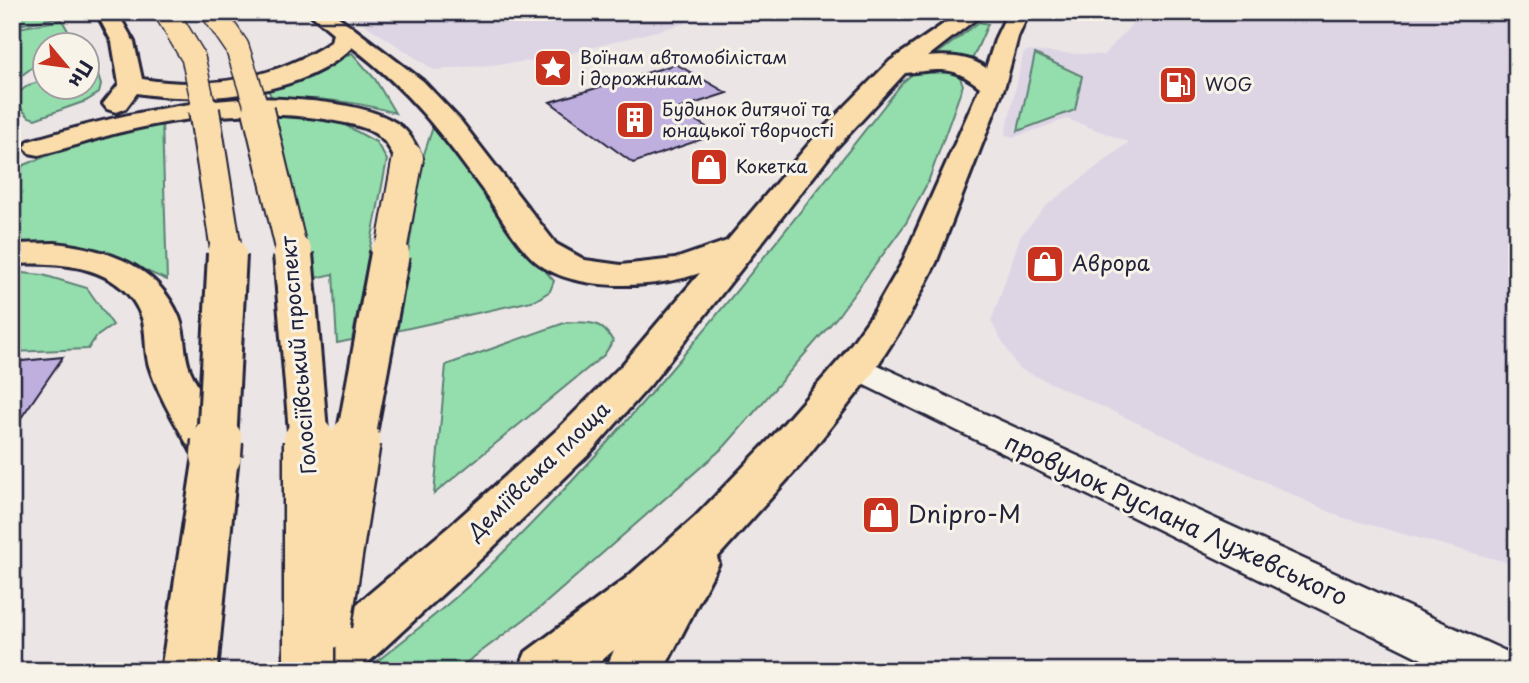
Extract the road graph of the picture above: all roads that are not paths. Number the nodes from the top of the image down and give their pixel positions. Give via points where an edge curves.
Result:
1 (106, 12) edge
2 (166, 12) edge
3 (213, 12) edge
4 (318, 12) edge
5 (975, 12) edge
6 (1019, 12) edge
7 (344, 30) junction
8 (898, 66) junction
9 (131, 84) junction
10 (993, 85) junction
11 (431, 104) junction
12 (39, 147) junction
13 (12, 158) edge
14 (408, 158) junction
15 (740, 248) junction
16 (12, 254) edge
17 (856, 367) junction
18 (216, 455) junction
19 (712, 531) junction
20 (189, 671) edge
21 (314, 671) edge
22 (546, 671) edge
23 (633, 671) edge
24 (1497, 671) edge

1 - 9 main road via 122,43
2 - 18 main road, bridge via 193,57 227,252
3 - 21 main road, Голосіївський проспект, bridge via 237,47 265,132 292,243 310,452
4 - 7 main road
5 - 8 main road, Деміївська площа
6 - 10 main road
7 - 9 main road via 342,45 330,54 267,81 185,92
7 - 11 main road
8 - 10 main road via 947,62 971,68
8 - 15 main road, Деміївська площа via 825,143
9 - 12 main road via 121,100 97,118
10 - 17 main road via 919,263
11 - 14 main road
11 - 15 main road via 544,251 576,269 650,274
12 - 13 main road
12 - 14 main road via 144,117 274,104 382,126 397,136
14 - 21 main road, bridge
15 - 21 main road, Деміївська площа via 637,374 573,442 468,540
16 - 18 main road via 86,256 115,267 142,287 160,317 169,367
17 - 19 main road
17 - 24 street, провулок Руслана Лужевського
18 - 20 main road
19 - 22 main road via 643,595
19 - 23 main road

